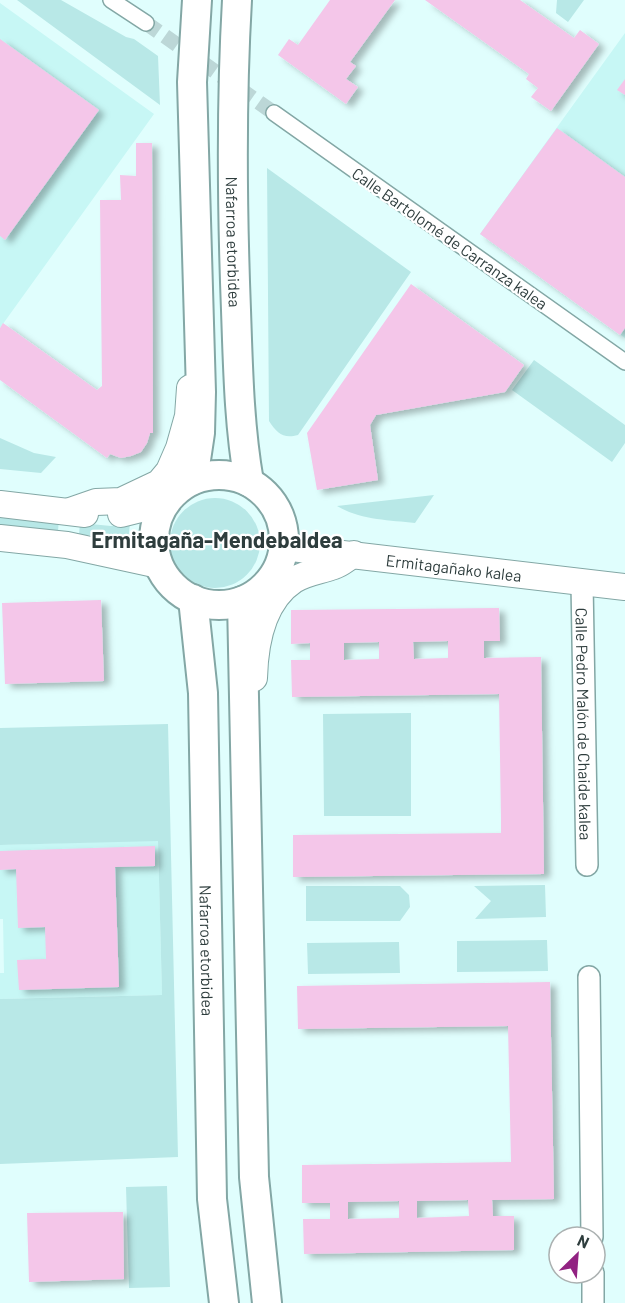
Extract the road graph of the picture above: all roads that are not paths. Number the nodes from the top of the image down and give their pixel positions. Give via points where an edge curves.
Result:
1 (111, 0) edge
2 (197, 0) edge
3 (237, 0) edge
4 (146, 23) tunnel mouth
5 (274, 113) tunnel mouth
6 (200, 342) junction
7 (625, 362) edge
8 (192, 480) junction
9 (249, 482) junction
10 (165, 503) junction
11 (0, 504) edge
12 (70, 511) junction
13 (0, 538) edge
14 (284, 547) junction
15 (354, 554) junction
16 (159, 565) junction
17 (582, 583) junction
18 (625, 587) edge
19 (193, 599) junction
20 (242, 601) junction
21 (244, 764) junction
22 (587, 864) dead end
23 (589, 977) dead end
24 (592, 1225) edge
25 (592, 1285) edge
26 (224, 1303) edge
27 (267, 1303) edge
28 (593, 1303) edge

1 - 4 street
2 - 6 main road via 192,82
3 - 9 main road, Nafarroa etorbidea via 233,233 242,440
5 - 7 street, Calle Bartolomé de Carranza kalea
6 - 8 main road via 200,433
6 - 12 street via 192,353 188,416 169,471 159,483 121,501 96,502
8 - 9 main road via 211,475
8 - 10 main road
9 - 14 main road via 276,509
10 - 12 street via 99,517
10 - 16 main road via 156,523 154,544
11 - 12 street
13 - 16 street via 68,545
14 - 15 street, Ermitagañako kalea
14 - 20 main road via 270,580
15 - 17 street, Ermitagañako kalea
15 - 21 street via 333,567 295,579 274,599 259,633 254,659 254,734
16 - 19 main road via 178,591
17 - 18 street, Ermitagañako kalea
17 - 22 street, Calle Pedro Malón de Chaide kalea
19 - 20 main road via 225,605
19 - 26 main road, Nafarroa etorbidea via 203,693 212,1199
20 - 21 main road
21 - 27 main road via 254,1177
23 - 24 street
25 - 28 street

